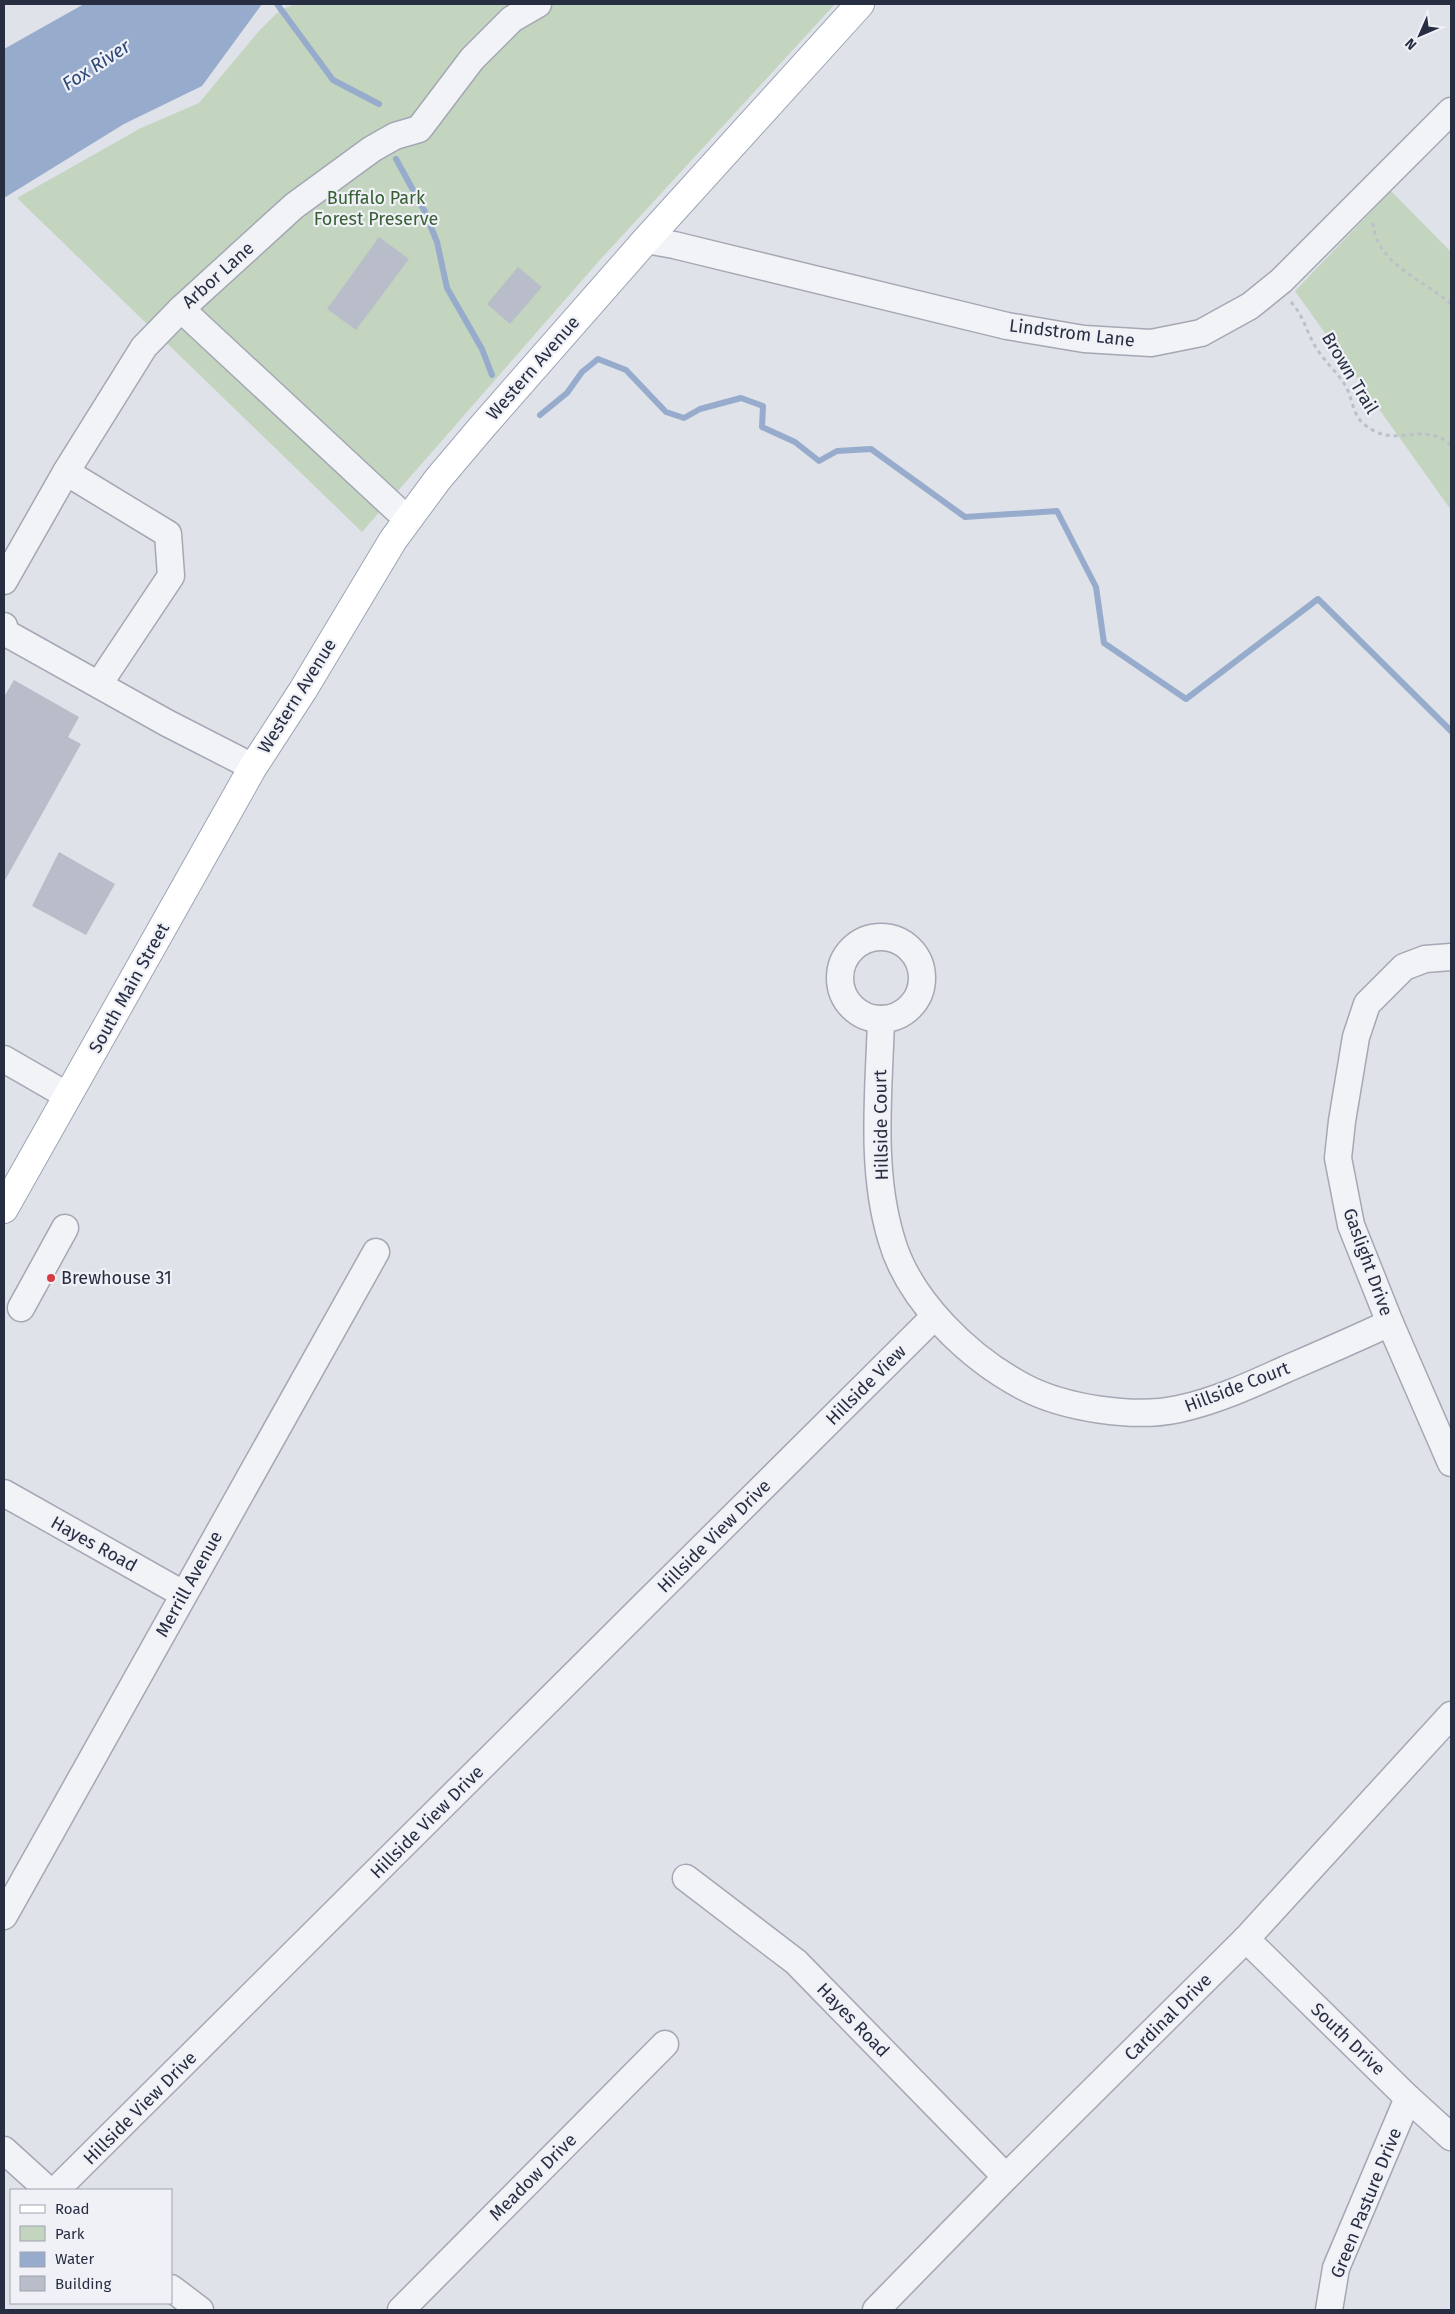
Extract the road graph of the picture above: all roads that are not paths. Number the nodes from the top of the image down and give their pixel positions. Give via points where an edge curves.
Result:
1 (538, 4) edge
2 (860, 4) edge
3 (1451, 111) edge
4 (646, 240) junction
5 (181, 309) junction
6 (66, 472) junction
7 (408, 520) junction
8 (4, 581) edge
9 (4, 626) edge
10 (99, 684) junction
11 (253, 767) junction
12 (1451, 957) edge
13 (881, 1019) dead end
14 (4, 1059) edge
15 (68, 1096) junction
16 (4, 1210) edge
17 (65, 1228) dead end
18 (376, 1252) dead end
19 (21, 1308) dead end
20 (935, 1316) junction
21 (1390, 1323) junction
22 (797, 1453) joint
23 (1451, 1463) edge
24 (4, 1493) edge
25 (183, 1594) junction
26 (1451, 1715) edge
27 (686, 1878) dead end
28 (4, 1916) edge
29 (1246, 1939) junction
30 (665, 2044) dead end
31 (1408, 2098) junction
32 (1451, 2137) edge
33 (4, 2150) edge
34 (1006, 2177) junction
35 (47, 2189) edge
36 (57, 2189) edge
37 (172, 2289) edge
38 (200, 2310) edge
39 (401, 2310) edge
40 (876, 2310) edge
41 (1329, 2310) edge

1 - 5 street, Arbor Lane via 512,19 472,59 419,129 394,136 372,149 294,206
2 - 4 main road, Western Avenue
3 - 4 street, Lindstrom Lane via 1276,285 1250,306 1200,333 1151,343 1092,339 1007,326
4 - 7 main road, Western Avenue via 482,427
5 - 6 street, Arbor Lane via 144,347
5 - 7 street
6 - 8 street, Arbor Lane
6 - 10 street via 168,534 171,576
7 - 11 main road, Western Avenue
9 - 10 street via 6,633
10 - 11 street
11 - 15 main road, South Main Street
12 - 21 street, Gaslight Drive via 1425,959 1404,967 1367,1004 1356,1036 1338,1158 1351,1225
13 - 20 street, Hillside Court via 877,1150 883,1205 891,1240 910,1282
14 - 15 street
15 - 16 main road, South Main Street
17 - 19 street
18 - 25 street, Merrill Avenue
20 - 21 street, Hillside Court via 978,1357 1025,1387 1074,1404 1125,1414 1178,1410 1234,1392
20 - 22 street, Hillside View
21 - 23 street, Gaslight Drive
22 - 36 street, Hillside View Drive
24 - 25 street, Hayes Road
25 - 28 street, Merrill Avenue
26 - 29 street, Cardinal Drive
27 - 34 street, Hayes Road via 796,1962
29 - 31 street, South Drive
29 - 34 street, Cardinal Drive
30 - 39 street, Meadow Drive
31 - 32 street, South Drive
31 - 41 street, Green Pasture Drive via 1336,2268
33 - 35 street
34 - 40 street, Cardinal Drive
37 - 38 street

